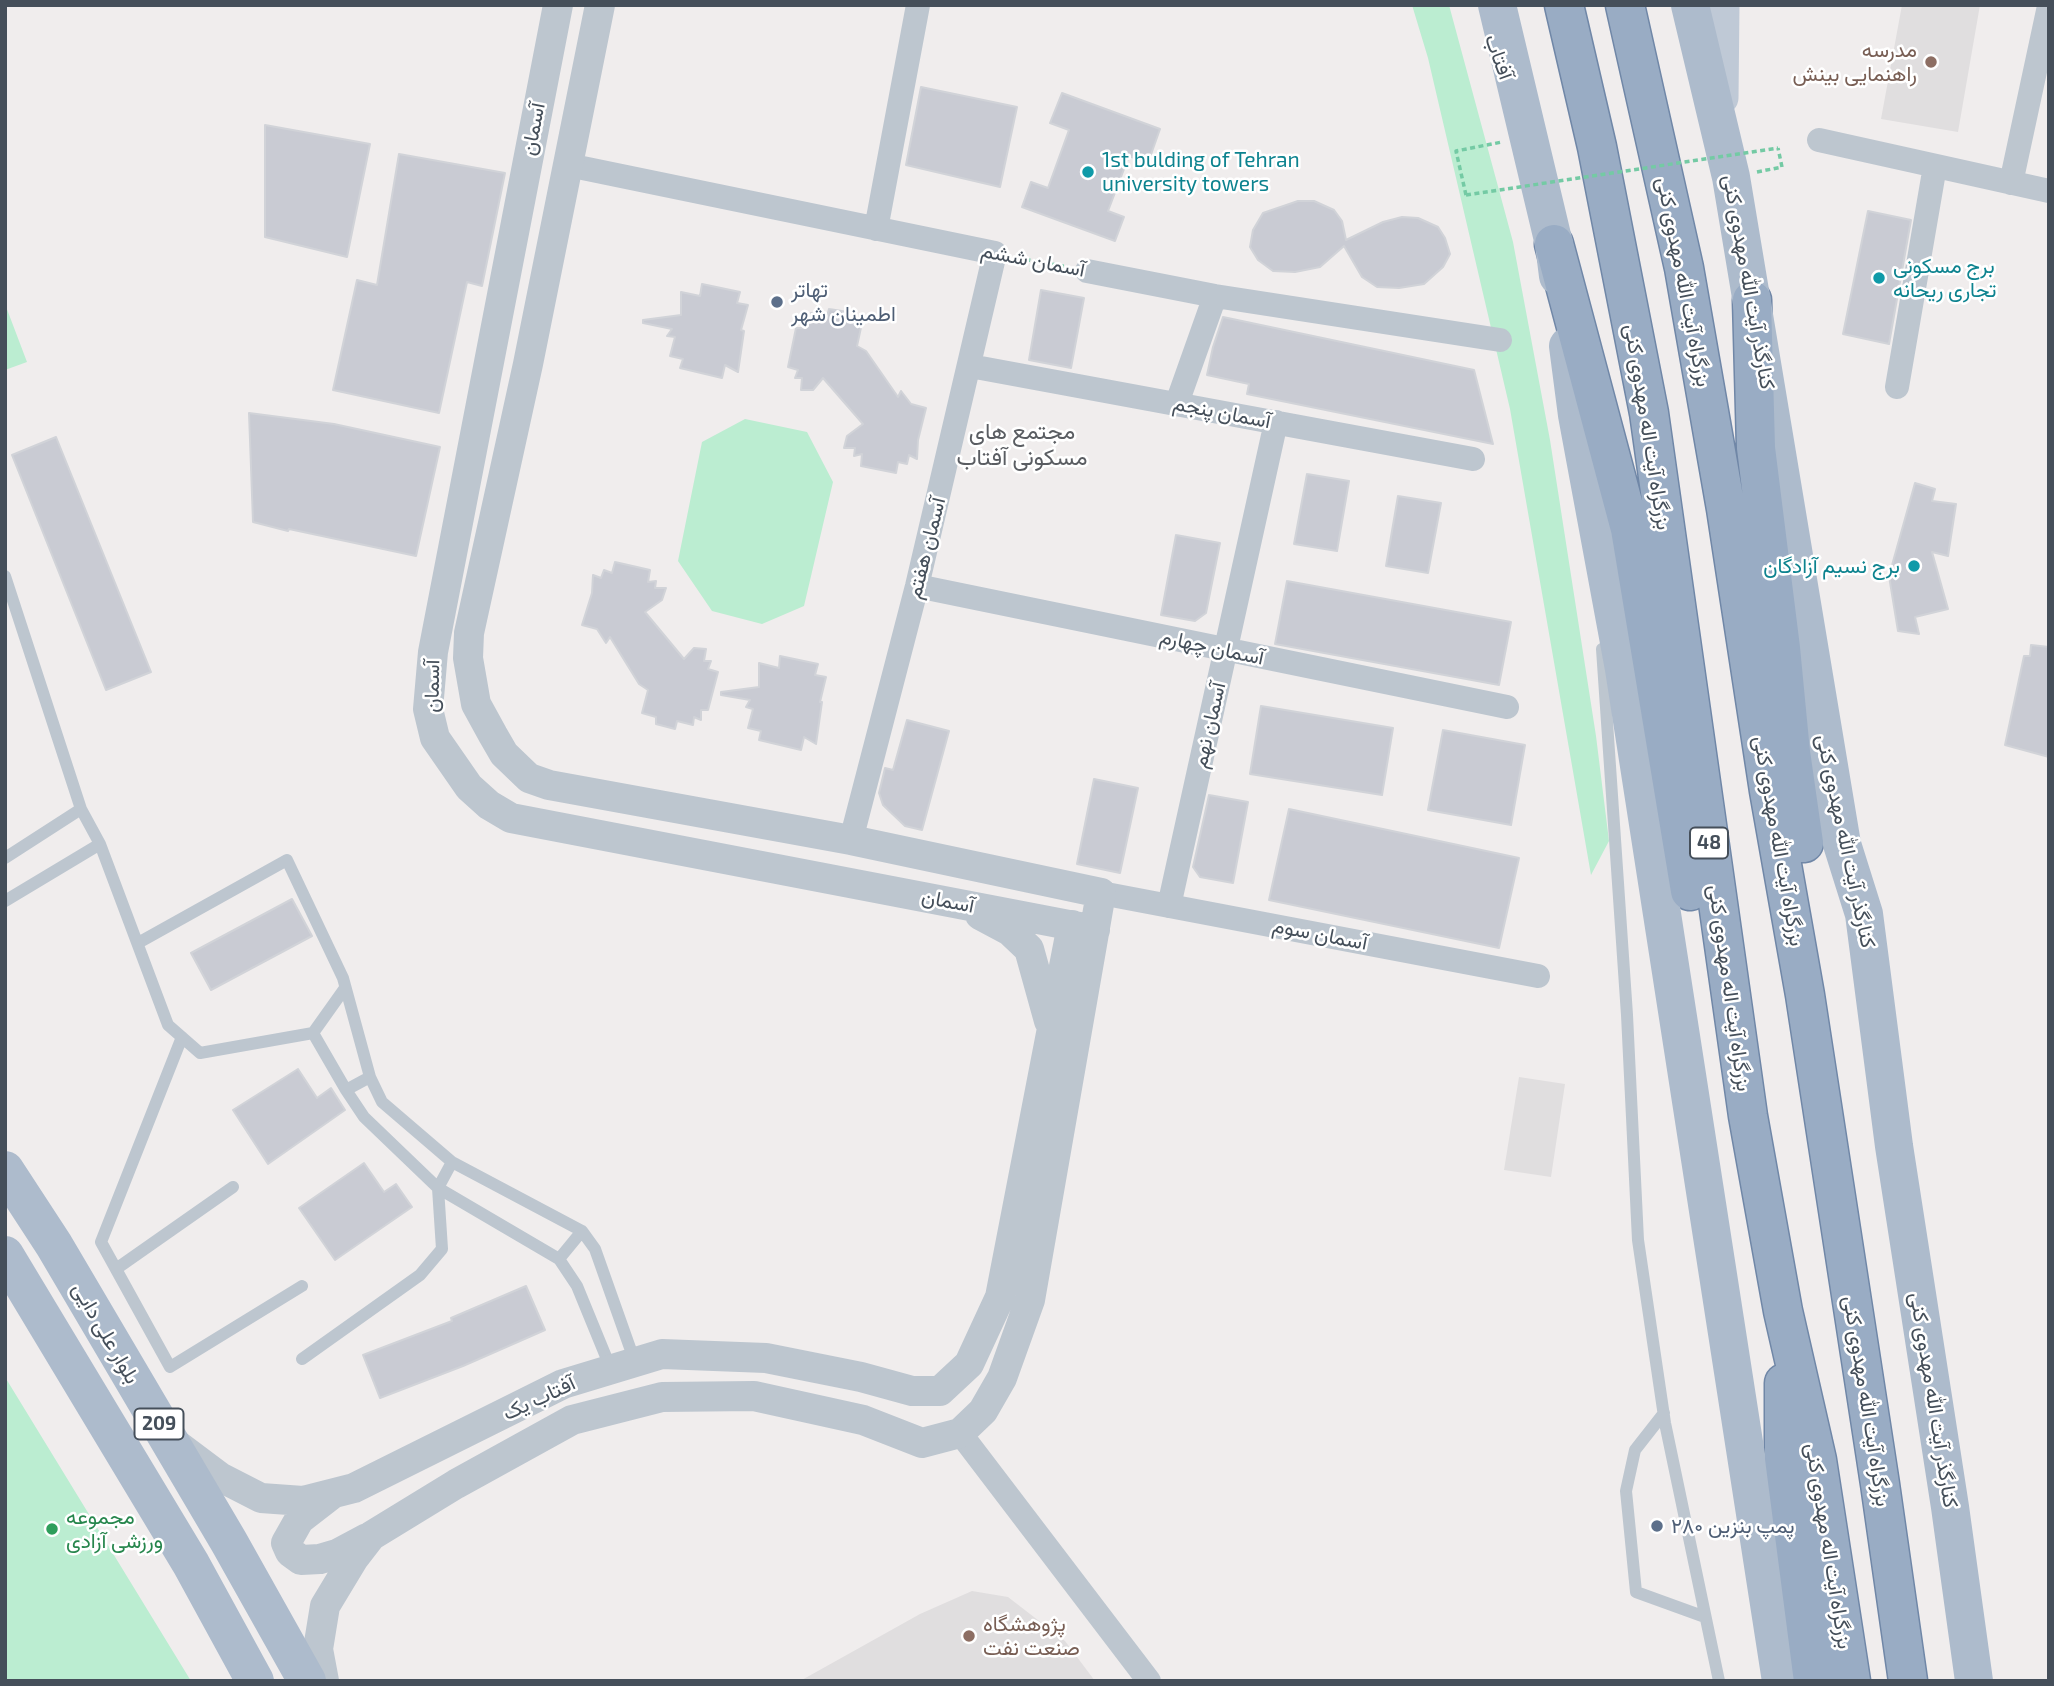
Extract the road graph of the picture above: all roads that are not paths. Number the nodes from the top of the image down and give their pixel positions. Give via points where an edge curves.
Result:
1 (558, 5) edge
2 (600, 5) edge
3 (918, 5) edge
4 (1482, 5) edge
5 (1497, 5) edge
6 (1564, 5) edge
7 (1625, 5) edge
8 (1690, 5) edge
9 (1723, 5) edge
10 (2047, 7) edge
11 (1524, 122) junction
12 (1819, 140) dead end
13 (568, 165) junction
14 (1936, 166) junction
15 (1731, 177) junction
16 (2011, 183) junction
17 (2049, 191) edge
18 (876, 229) junction
19 (1554, 244) junction
20 (995, 253) joint
21 (1087, 271) road end
22 (1215, 296) junction
23 (1752, 300) junction
24 (1500, 340) dead end
25 (970, 366) junction
26 (1897, 387) dead end
27 (1177, 403) junction
28 (1276, 422) junction
29 (1473, 459) dead end
30 (5, 576) edge
31 (917, 586) junction
32 (1601, 629) dead end
33 (1226, 650) junction
34 (1507, 708) dead end
35 (81, 809) junction
36 (851, 840) junction
37 (100, 844) junction
38 (5, 858) edge
39 (1101, 893) junction
40 (5, 901) edge
41 (958, 903) junction
42 (1169, 906) junction
43 (1083, 928) junction
44 (138, 943) junction
45 (1538, 976) dead end
46 (345, 988) junction
47 (1805, 995) junction
48 (1052, 1030) junction
49 (313, 1033) junction
50 (181, 1037) junction
51 (370, 1077) junction
52 (345, 1090) junction
53 (1748, 1116) junction
54 (452, 1162) junction
55 (5, 1170) edge
56 (233, 1186) dead end
57 (438, 1188) junction
58 (582, 1231) junction
59 (5, 1255) edge
60 (559, 1259) junction
61 (116, 1269) junction
62 (302, 1286) dead end
63 (1783, 1311) junction
64 (302, 1359) dead end
65 (623, 1366) junction
66 (940, 1391) junction
67 (1664, 1413) junction
68 (960, 1433) junction
69 (167, 1437) junction
70 (1880, 1483) junction
71 (333, 1493) junction
72 (371, 1536) junction
73 (1705, 1617) junction
74 (255, 1681) edge
75 (307, 1681) edge
76 (324, 1681) edge
77 (1149, 1681) edge
78 (1719, 1681) edge
79 (1781, 1681) edge
80 (1813, 1681) edge
81 (1851, 1681) edge
82 (1908, 1681) edge
83 (1934, 1681) edge
84 (1974, 1681) edge

1 - 41 street, آسمان via 433,652 428,709 435,738 468,787 511,818
2 - 13 street, آسمان
3 - 18 street
4 - 11 street, آفتاب
5 - 11 main road
6 - 53 highway, بزرگراه آیت اله مهدوی کنی / 48 via 1649,413
7 - 47 highway, بزرگراه آیت الله مهدوی کنی via 1686,281
8 - 15 main road, کنارگذر آیت الله مهدوی کنی
9 - 15 main road via 1722,96
10 - 16 street
11 - 19 main road
12 - 14 street
13 - 18 street, آسمان ششم
13 - 36 street, آسمان via 469,634 476,704 504,754 529,778
14 - 16 street
14 - 26 street
15 - 23 main road, کنارگذر آیت الله مهدوی کنی
16 - 17 street
18 - 20 street, آسمان ششم
19 - 53 highway via 1630,530 1692,905 1727,1065
19 - 79 main road via 1604,597 1626,682
20 - 25 street, آسمان هفتم
21 - 22 street, آسمان ششم
22 - 24 street, آسمان ششم
22 - 27 street
23 - 47 highway via 1756,448 1809,878
23 - 84 main road, کنارگذر آیت الله مهدوی کنی via 1842,844 1864,915
25 - 27 street, آسمان پنجم
25 - 31 street, آسمان هفتم
27 - 28 street, آسمان پنجم
28 - 29 street, آسمان پنجم
28 - 33 street, آسمان نهم
30 - 35 lane
31 - 33 street, آسمان چهارم
31 - 36 street, آسمان هفتم
32 - 67 lane via 1638,1240
33 - 34 street, آسمان چهارم
33 - 42 street, آسمان نهم
35 - 37 lane
35 - 38 lane
36 - 39 street, آسمان
37 - 40 lane
37 - 44 lane
39 - 42 street, آسمان سوم
39 - 43 street
41 - 43 street, آسمان
41 - 48 street via 1010,930 1029,949
42 - 45 street, آسمان سوم
43 - 48 street
43 - 68 street via 1030,1300 1002,1378 984,1411
44 - 46 lane via 287,860
44 - 50 lane via 169,1025
46 - 49 lane
46 - 51 lane
47 - 70 highway, بزرگراه آیت الله مهدوی کنی
48 - 66 street via 1000,1297 970,1364
49 - 50 lane via 200,1054
49 - 52 lane
50 - 61 lane via 101,1242
51 - 52 lane
51 - 54 lane via 382,1102
52 - 57 lane via 364,1117
53 - 63 highway, بزرگراه آیت اله مهدوی کنی / 48
54 - 57 lane
54 - 58 lane
55 - 69 main road, بلوار علی دایی / 209
56 - 61 lane
57 - 60 lane
57 - 64 lane via 442,1249 420,1275
58 - 60 lane
58 - 65 lane via 594,1249
59 - 74 main road, 209 via 191,1564
60 - 65 lane
61 - 62 lane via 170,1367
63 - 80 highway via 1784,1458
63 - 81 highway, بزرگراه آیت اله مهدوی کنی / 48 via 1817,1460
65 - 66 street, آفتاب یک via 662,1354 766,1358 912,1391
65 - 71 street, آفتاب یک via 563,1384 355,1488
66 - 68 street
67 - 73 lane
67 - 73 lane via 1635,1450 1626,1491 1636,1592
68 - 72 street, آفتاب یک via 922,1443 863,1420 754,1396 662,1397 572,1420
68 - 77 street
69 - 71 street, آفتاب یک via 220,1477 261,1498 303,1501
69 - 75 main road, بلوار علی دایی / 209
70 - 82 highway, بزرگراه آیت الله مهدوی کنی
70 - 83 highway
71 - 72 street via 299,1520 286,1543 290,1552 300,1560 320,1559
72 - 76 street, آفتاب یک via 325,1606 318,1649
73 - 78 lane

